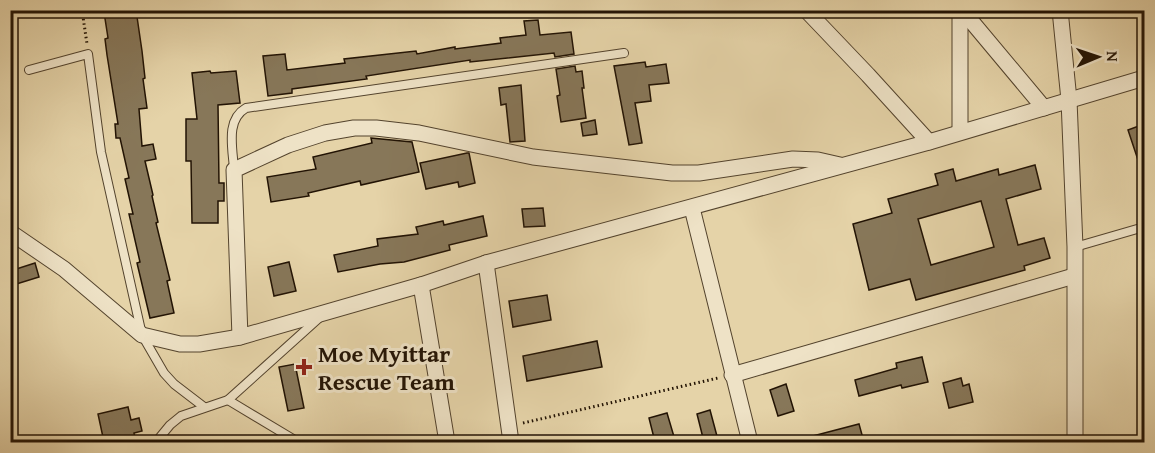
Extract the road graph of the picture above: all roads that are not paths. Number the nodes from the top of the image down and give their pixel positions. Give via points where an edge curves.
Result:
1 (806, 10) edge
2 (961, 10) edge
3 (1060, 10) edge
4 (624, 53) dead end
5 (29, 70) dead end
6 (1144, 78) edge
7 (1069, 99) junction
8 (1044, 108) junction
9 (960, 132) junction
10 (929, 142) junction
11 (843, 165) junction
12 (234, 170) junction
13 (692, 208) junction
14 (1144, 227) edge
15 (10, 232) edge
16 (1075, 247) junction
17 (486, 263) junction
18 (1074, 276) junction
19 (421, 285) junction
20 (325, 313) junction
21 (142, 335) junction
22 (240, 337) junction
23 (732, 375) junction
24 (228, 400) junction
25 (204, 407) junction
26 (156, 442) edge
27 (298, 442) edge
28 (447, 442) edge
29 (511, 442) edge
30 (750, 442) edge
31 (1075, 442) edge

1 - 10 street
2 - 8 street
2 - 9 street
3 - 7 street
4 - 12 lane via 246,108 236,117 232,130
5 - 21 lane via 88,54 100,153
6 - 7 street
7 - 8 street
7 - 16 street
8 - 9 street
9 - 10 street
10 - 11 street
11 - 12 street via 793,159 699,173 672,173 533,157 419,133 354,128 288,145
11 - 13 street
12 - 22 street
13 - 17 street
13 - 23 street
14 - 16 lane
15 - 21 street via 64,269
16 - 18 street
17 - 19 street
17 - 29 street
18 - 23 street
18 - 31 street
19 - 20 street
19 - 28 street
20 - 22 street
20 - 24 lane
21 - 22 street via 199,344
21 - 25 lane via 164,373
23 - 30 street
24 - 25 lane
24 - 27 lane
25 - 26 lane via 181,416

